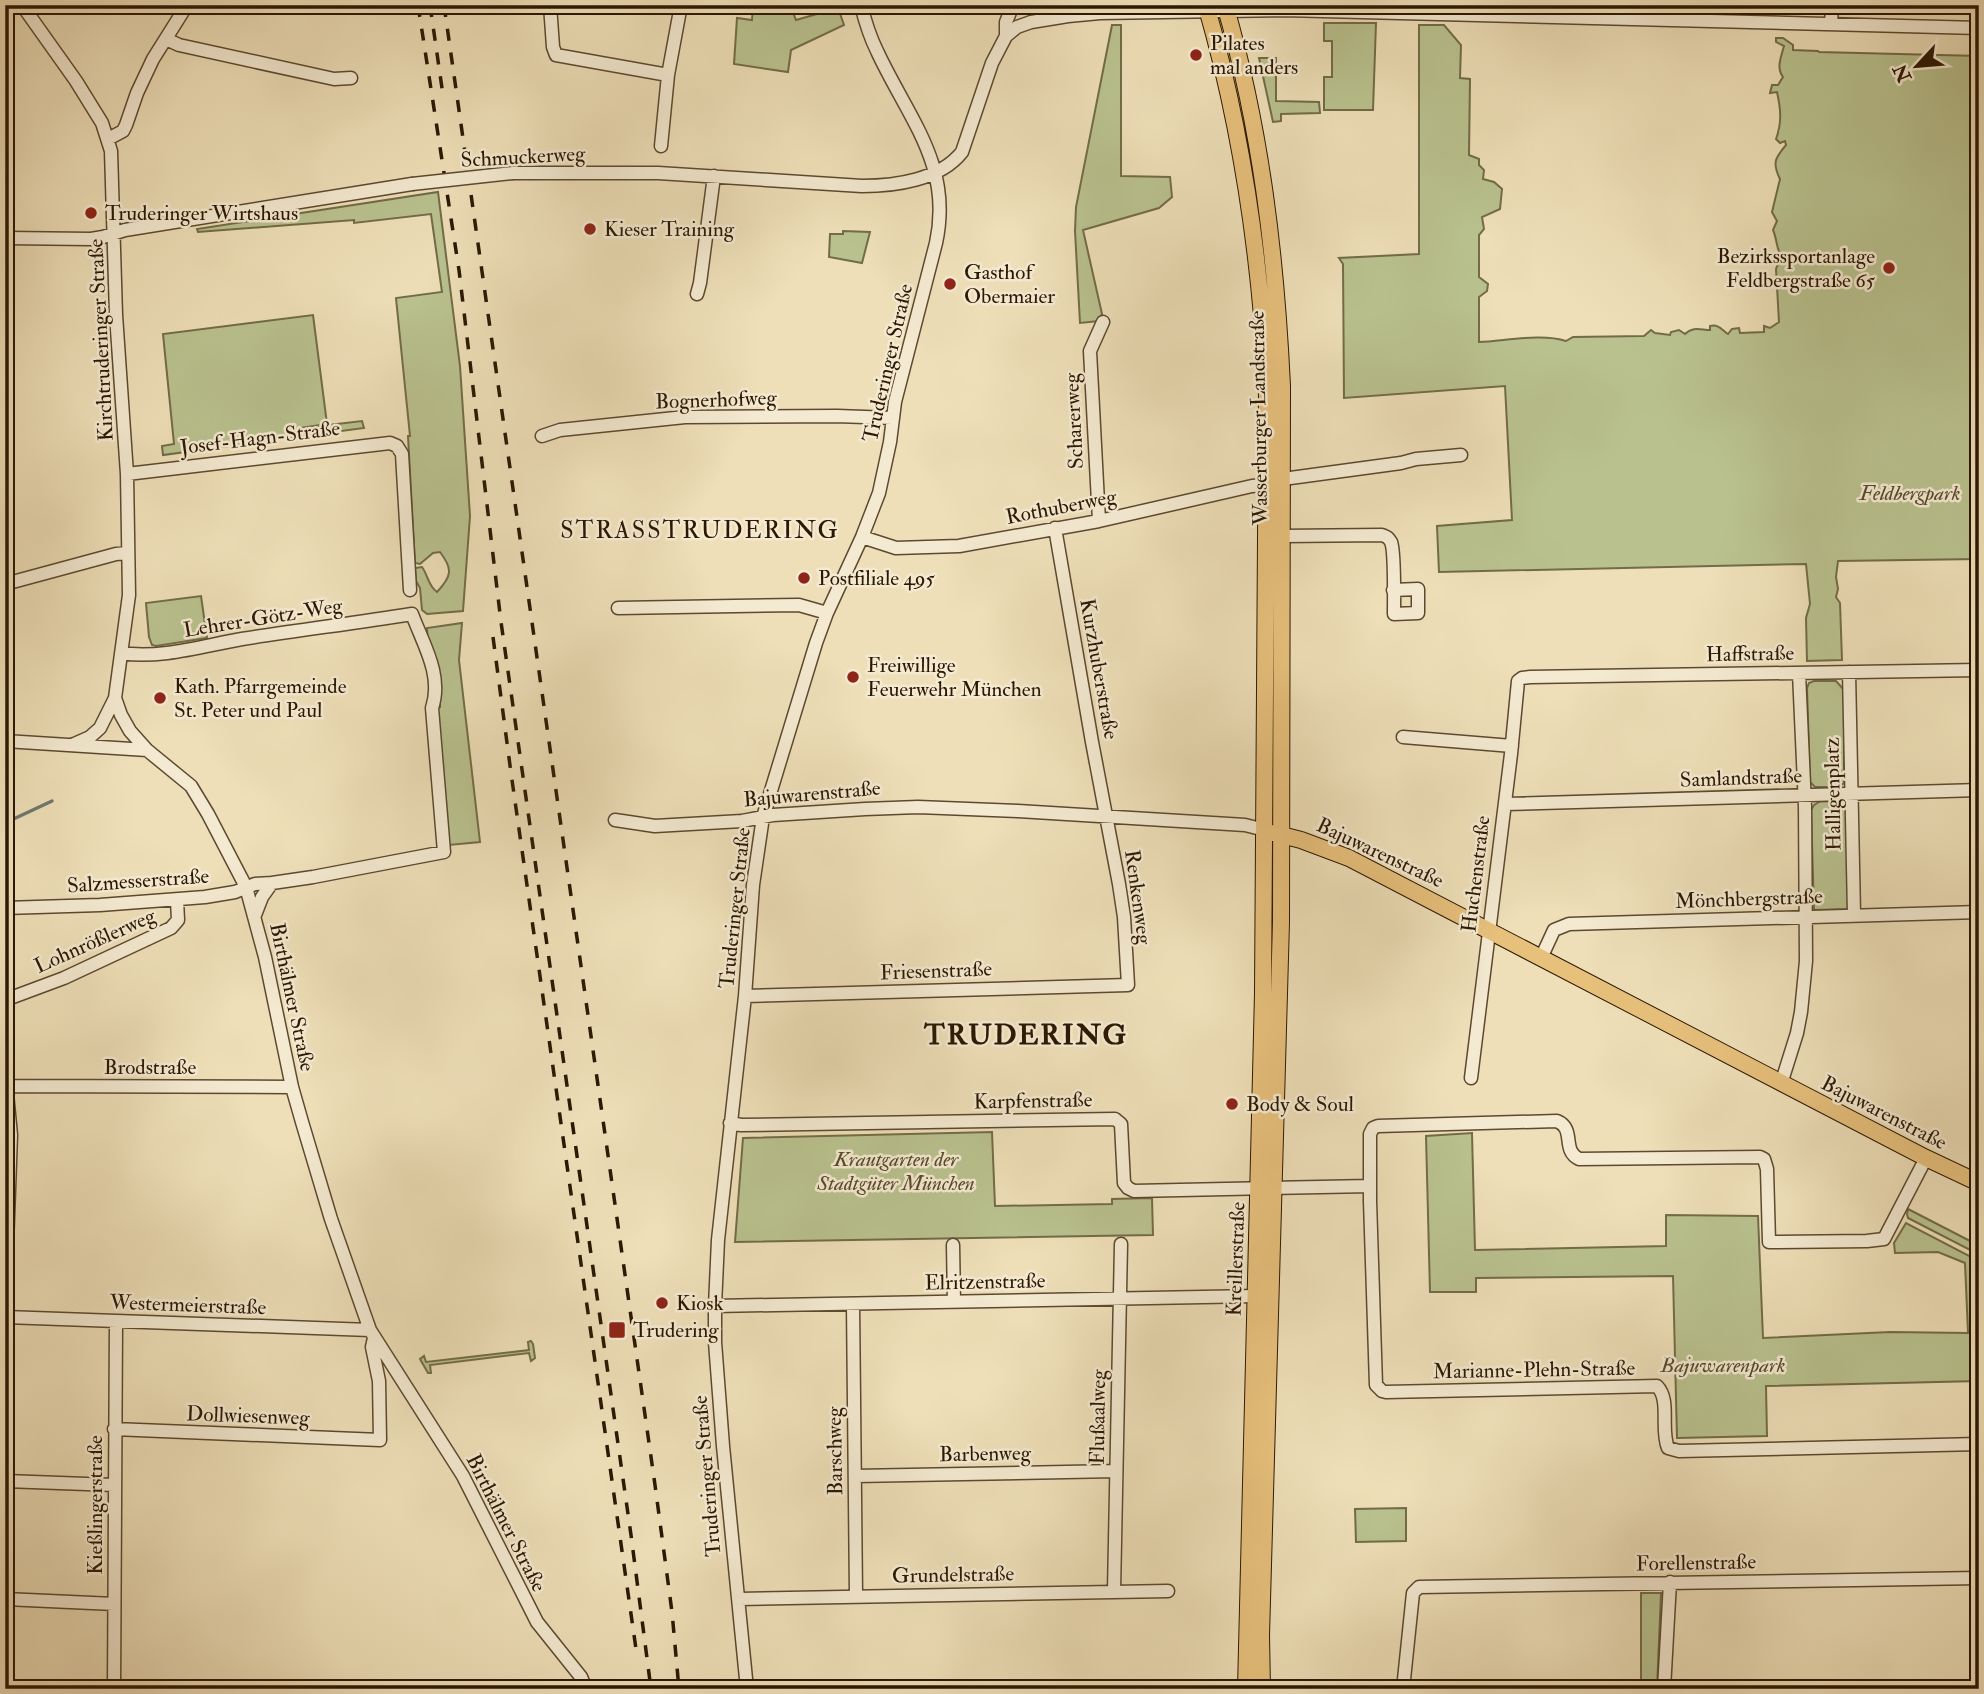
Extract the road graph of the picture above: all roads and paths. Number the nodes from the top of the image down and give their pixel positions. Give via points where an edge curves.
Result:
1 (22, 5) edge
2 (187, 5) edge
3 (550, 5) edge
4 (681, 5) edge
5 (861, 5) edge
6 (1013, 5) edge
7 (1832, 5) edge
8 (1207, 8) edge
9 (1226, 8) edge
10 (1371, 9) edge
11 (1480, 10) edge
12 (1512, 10) edge
13 (1830, 24) junction
14 (1979, 28) edge
15 (1006, 36) junction
16 (166, 39) junction
17 (668, 75) junction
18 (351, 78) dead end
19 (108, 138) junction
20 (661, 146) dead end
21 (936, 171) junction
22 (714, 176) junction
23 (114, 234) junction
24 (5, 238) edge
25 (697, 294) dead end
26 (1103, 322) dead end
27 (892, 418) junction
28 (542, 436) dead end
29 (1461, 456) dead end
30 (127, 474) junction
31 (1283, 479) junction
32 (1267, 485) junction
33 (1099, 521) junction
34 (1055, 528) junction
35 (1283, 536) junction
36 (862, 537) junction
37 (127, 553) junction
38 (5, 584) edge
39 (410, 590) dead end
40 (1393, 590) dead end
41 (618, 608) dead end
42 (827, 613) junction
43 (121, 653) junction
44 (1979, 670) edge
45 (1849, 672) junction
46 (1799, 673) junction
47 (1522, 678) joint
48 (115, 698) junction
49 (1403, 737) dead end
50 (5, 741) edge
51 (72, 745) junction
52 (1512, 746) junction
53 (147, 750) junction
54 (1979, 790) edge
55 (1852, 794) junction
56 (1804, 795) junction
57 (1505, 804) junction
58 (1106, 816) junction
59 (763, 817) junction
60 (615, 820) dead end
61 (1265, 830) junction
62 (1282, 834) junction
63 (444, 852) joint
64 (272, 883) junction
65 (246, 887) junction
66 (177, 900) junction
67 (5, 908) edge
68 (1979, 912) edge
69 (1854, 914) junction
70 (255, 915) junction
71 (1806, 916) junction
72 (1488, 930) junction
73 (1541, 958) junction
74 (1128, 985) joint
75 (745, 996) junction
76 (5, 1000) edge
77 (1471, 1077) dead end
78 (6, 1079) edge
79 (1781, 1084) junction
80 (292, 1087) junction
81 (730, 1123) junction
82 (1926, 1158) junction
83 (8, 1168) edge
84 (1979, 1183) edge
85 (1370, 1186) junction
86 (1266, 1189) junction
87 (1121, 1244) dead end
88 (953, 1245) dead end
89 (1256, 1296) junction
90 (1119, 1297) junction
91 (5, 1300) edge
92 (954, 1302) junction
93 (853, 1304) junction
94 (715, 1306) junction
95 (5, 1317) edge
96 (116, 1322) junction
97 (372, 1334) junction
98 (395, 1372) junction
99 (379, 1381) junction
100 (114, 1429) junction
101 (380, 1440) joint
102 (1979, 1444) edge
103 (1116, 1471) junction
104 (855, 1476) junction
105 (5, 1481) edge
106 (114, 1485) junction
107 (1979, 1578) edge
108 (1670, 1582) junction
109 (1114, 1591) junction
110 (1168, 1591) dead end
111 (856, 1596) junction
112 (5, 1599) edge
113 (739, 1600) junction
114 (114, 1604) junction
115 (114, 1689) edge
116 (586, 1689) edge
117 (747, 1689) edge
118 (1246, 1689) edge
119 (1262, 1689) edge
120 (1403, 1689) edge
121 (1664, 1689) edge

1 - 19 street via 76,81
2 - 16 street
3 - 17 street via 556,55
4 - 17 street
5 - 21 street, Truderinger Straße via 877,50
6 - 15 street, Schmuckerweg
7 - 13 street
8 - 9 street
8 - 15 street via 1068,16 1031,22
8 - 32 main road, Wasserburger Landstraße via 1229,90 1255,244 1267,386
9 - 10 street
9 - 31 main road, Wasserburger Landstraße via 1255,129 1272,243 1282,374
10 - 11 street
11 - 12 street
12 - 13 street
13 - 14 street
15 - 21 street, Schmuckerweg via 992,63 962,152
16 - 18 street via 179,46 334,79
16 - 19 street via 137,93 126,125
17 - 20 street
19 - 23 street, Kirchtruderinger Straße
21 - 22 street, Schmuckerweg via 882,186
21 - 27 street, Truderinger Straße via 941,206 938,231
22 - 23 street, Schmuckerweg, bridge via 513,173 412,184
22 - 25 street
23 - 24 street, Schmuckerweg via 91,239
23 - 30 street, Kirchtruderinger Straße
26 - 33 street, Scharerweg via 1090,351
27 - 28 street, Bognerhofweg via 685,417 560,430
27 - 36 street, Truderinger Straße via 883,478
29 - 31 street
30 - 37 street, Kirchtruderinger Straße
30 - 39 street, Josef-Hagn-Straße via 390,443 402,454
31 - 35 main road, Wasserburger Landstraße
32 - 33 street, Rothuberweg
32 - 61 main road, Wasserburger Landstraße
33 - 34 street, Rothuberweg
34 - 36 street, Rothuberweg via 932,548 896,548
34 - 58 street, Kurzhuberstraße
35 - 40 street via 1389,538
35 - 62 main road, Wasserburger Landstraße
36 - 42 street, Truderinger Straße
37 - 38 street
37 - 43 street, Kirchtruderinger Straße via 129,595
41 - 42 street via 799,605
42 - 59 street, Truderinger Straße
43 - 48 street, Kirchtruderinger Straße
43 - 63 street, Lehrer-Götz-Weg via 163,654 412,614 435,678 432,708
44 - 45 street, Haffstraße
45 - 46 street, Haffstraße
45 - 55 street, Halligenplatz
46 - 47 street, Haffstraße
46 - 56 street, Halligenplatz
47 - 52 street, Huchenstraße via 1516,688
48 - 51 street via 100,728
48 - 53 street, Birthälmer Straße via 130,731
49 - 52 street
50 - 51 street
51 - 53 street
52 - 57 street, Huchenstraße
53 - 65 street, Birthälmer Straße via 191,786
54 - 55 street, Samlandstraße
55 - 56 street, Samlandstraße
55 - 69 street, Halligenplatz
56 - 57 street, Samlandstraße
56 - 71 street, Halligenplatz
57 - 72 street, Huchenstraße
58 - 59 street, Bajuwarenstraße via 918,807
58 - 61 street, Bajuwarenstraße
58 - 74 street, Renkenweg via 1124,917
59 - 60 street, Bajuwarenstraße via 655,826
59 - 75 street, Truderinger Straße
61 - 62 main road, Bajuwarenstraße
61 - 86 main road, Kreillerstraße
62 - 72 main road, Bajuwarenstraße via 1334,851
62 - 86 main road, Kreillerstraße
63 - 64 street, Salzmesserstraße
64 - 65 street, Salzmesserstraße
64 - 70 street
65 - 66 street, Salzmesserstraße
65 - 70 street, Birthälmer Straße
66 - 67 street, Salzmesserstraße
66 - 76 street, Lohnrößlerweg via 178,920 171,928
68 - 69 street, Mönchbergstraße
69 - 71 street, Mönchbergstraße
70 - 80 street, Birthälmer Straße
71 - 73 street, Mönchbergstraße via 1569,924 1554,930
71 - 79 street, Halligenplatz via 1801,1012
72 - 73 main road, Bajuwarenstraße
72 - 77 street, Huchenstraße
73 - 79 main road, Bajuwarenstraße
74 - 75 street, Friesenstraße
75 - 81 street, Truderinger Straße
78 - 80 street, Brodstraße
78 - 83 street via 11,1128
79 - 82 main road, Bajuwarenstraße
80 - 97 street, Birthälmer Straße via 331,1219
81 - 86 street, Karpfenstraße via 1115,1119 1121,1124 1124,1183 1134,1191
81 - 94 street, Truderinger Straße
82 - 84 main road, Bajuwarenstraße
82 - 85 street via 1885,1237 1878,1241 1769,1242 1764,1159 1579,1159 1570,1151 1563,1123 1557,1121 1378,1126 1370,1134
83 - 91 street
85 - 86 street
85 - 102 street, Marianne-Plehn-Straße via 1376,1380 1382,1391 1657,1386 1664,1395 1664,1439 1668,1448 1679,1451
86 - 89 main road, Kreillerstraße
86 - 119 main road, Kreillerstraße
87 - 90 street, Flußaalweg
88 - 92 street
89 - 90 street, Elritzenstraße
89 - 118 main road, Kreillerstraße
90 - 92 street, Elritzenstraße
90 - 103 street, Flußaalweg
92 - 93 street, Elritzenstraße
93 - 94 street, Elritzenstraße
93 - 104 street, Barschweg
94 - 113 street, Truderinger Straße
95 - 96 street, Westermeierstraße
96 - 97 street, Westermeierstraße
96 - 100 street, Kießlingerstraße
97 - 98 street, Birthälmer Straße
97 - 99 street, Birthälmer Straße
98 - 99 street
98 - 116 street, Birthälmer Straße via 463,1476 537,1622 581,1676
99 - 101 street, Birthälmer Straße
100 - 101 street, Dollwiesenweg
100 - 106 street, Kießlingerstraße
103 - 104 street, Barbenweg
103 - 109 street, Flußaalweg
104 - 111 street, Barschweg
105 - 106 street
106 - 114 street, Kießlingerstraße
107 - 108 street, Forellenstraße
108 - 120 street, Forellenstraße via 1419,1587 1413,1593
108 - 121 street
109 - 110 street, Grundelstraße
109 - 111 street, Grundelstraße
111 - 113 street, Grundelstraße
112 - 114 street
113 - 117 street, Truderinger Straße
114 - 115 street, Kießlingerstraße

